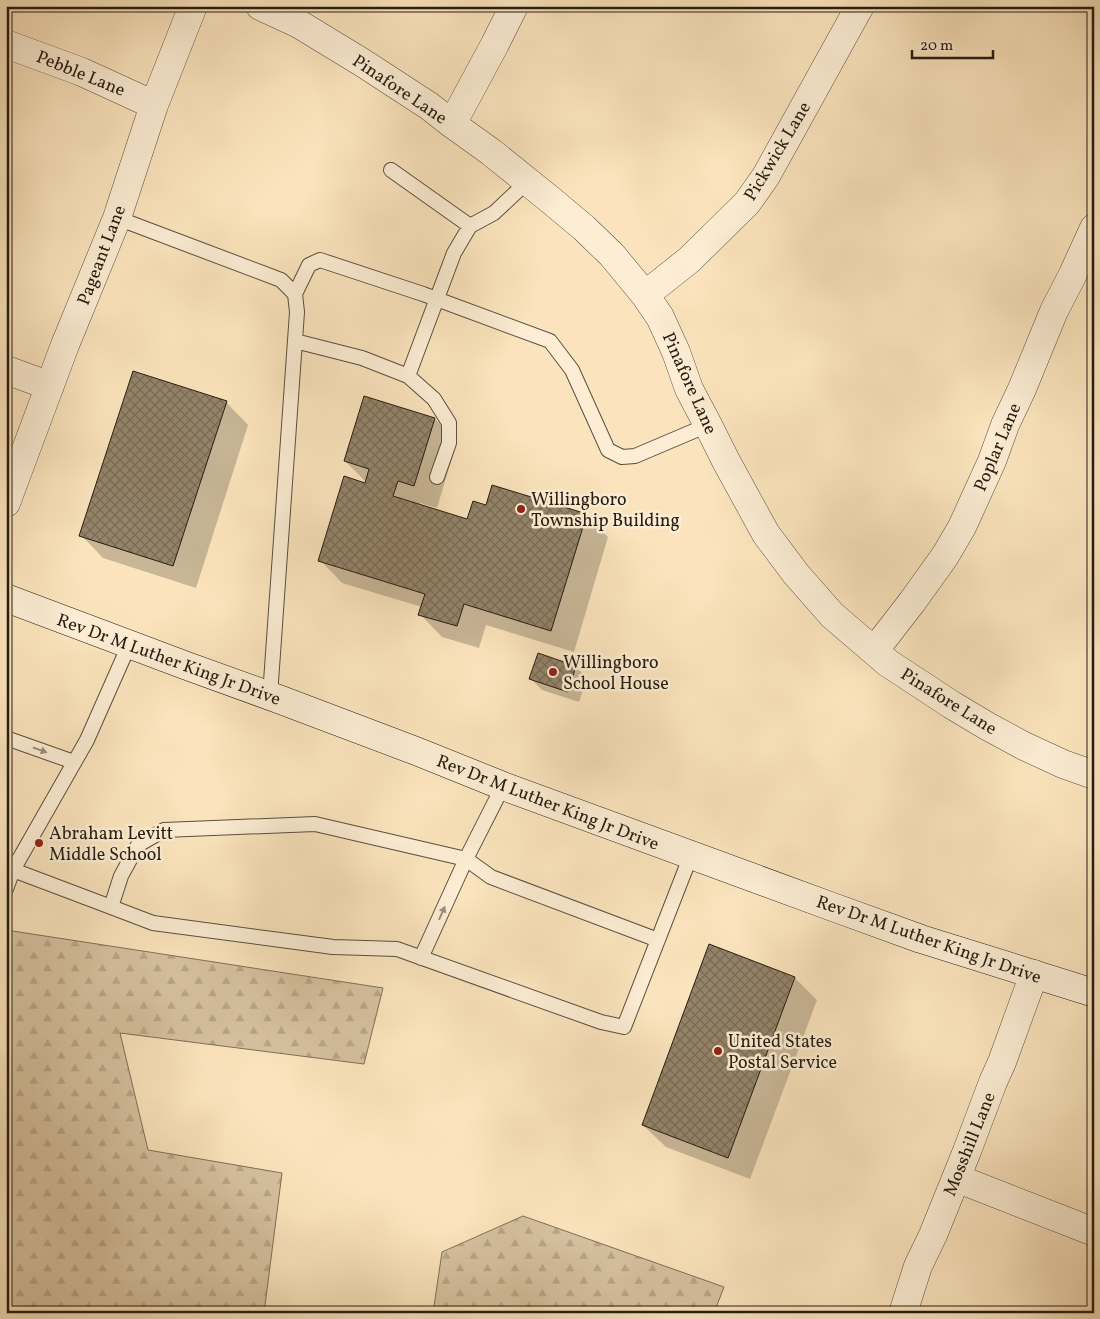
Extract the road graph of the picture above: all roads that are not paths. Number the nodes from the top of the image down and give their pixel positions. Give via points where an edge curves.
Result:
1 (193, 6) edge
2 (260, 6) edge
3 (514, 6) edge
4 (860, 6) edge
5 (6, 44) edge
6 (154, 105) junction
7 (452, 124) junction
8 (391, 170) dead end
9 (528, 182) junction
10 (117, 218) junction
11 (470, 226) junction
12 (1094, 228) edge
13 (295, 294) junction
14 (646, 295) junction
15 (437, 299) junction
16 (294, 341) junction
17 (6, 370) edge
18 (408, 376) junction
19 (50, 386) junction
20 (708, 425) junction
21 (436, 477) dead end
22 (6, 504) edge
23 (6, 598) edge
24 (129, 645) junction
25 (874, 651) junction
26 (270, 696) junction
27 (6, 738) edge
28 (74, 762) junction
29 (1094, 775) edge
30 (503, 786) junction
31 (691, 855) junction
32 (466, 859) junction
33 (14, 870) junction
34 (6, 889) edge
35 (111, 906) junction
36 (658, 940) junction
37 (422, 958) junction
38 (1034, 974) junction
39 (1094, 993) edge
40 (956, 1178) junction
41 (1094, 1232) edge
42 (903, 1313) edge

1 - 6 street, Pageant Lane
2 - 7 street, Pinafore Lane via 299,24 363,63
3 - 7 street
4 - 14 street, Pickwick Lane via 766,176 747,204 689,260
5 - 6 street, Pebble Lane via 82,72
6 - 10 street, Pageant Lane
7 - 9 street, Pinafore Lane
8 - 11 lane
9 - 11 lane via 494,213
9 - 14 street, Pinafore Lane via 584,228
10 - 13 lane via 281,280
10 - 19 street, Pageant Lane
11 - 15 lane via 454,253
12 - 25 street, Poplar Lane via 1054,311 962,527 945,556
13 - 15 lane via 309,265 320,260
13 - 16 lane
14 - 20 street, Pinafore Lane via 660,317
15 - 18 lane
15 - 20 lane via 550,341 572,370 608,450 622,457 635,456
16 - 18 lane via 362,358
16 - 26 lane
17 - 19 street
18 - 21 lane via 434,399 449,424 449,444
19 - 22 street, Pageant Lane
20 - 25 street, Pinafore Lane via 766,534 832,615
23 - 24 street, Rev Dr M Luther King Jr Drive
24 - 26 street, Rev Dr M Luther King Jr Drive
24 - 28 lane
25 - 29 street, Pinafore Lane via 919,684 987,726 1063,764
26 - 30 street, Rev Dr M Luther King Jr Drive
27 -> 28 lane
28 - 33 lane
30 - 31 street, Rev Dr M Luther King Jr Drive
30 - 32 lane
31 - 36 lane
31 - 38 street, Rev Dr M Luther King Jr Drive via 921,939
32 - 35 lane via 315,824 164,830 138,845 121,876
32 - 36 lane via 491,877
37 -> 32 lane
33 - 34 lane
33 - 35 lane
35 - 37 lane via 153,923 333,947 396,949
36 - 37 lane via 624,1027 601,1022
38 - 39 street, Rev Dr M Luther King Jr Drive
38 - 40 street, Mosshill Lane
40 - 41 street
40 - 42 street, Mosshill Lane via 918,1266

